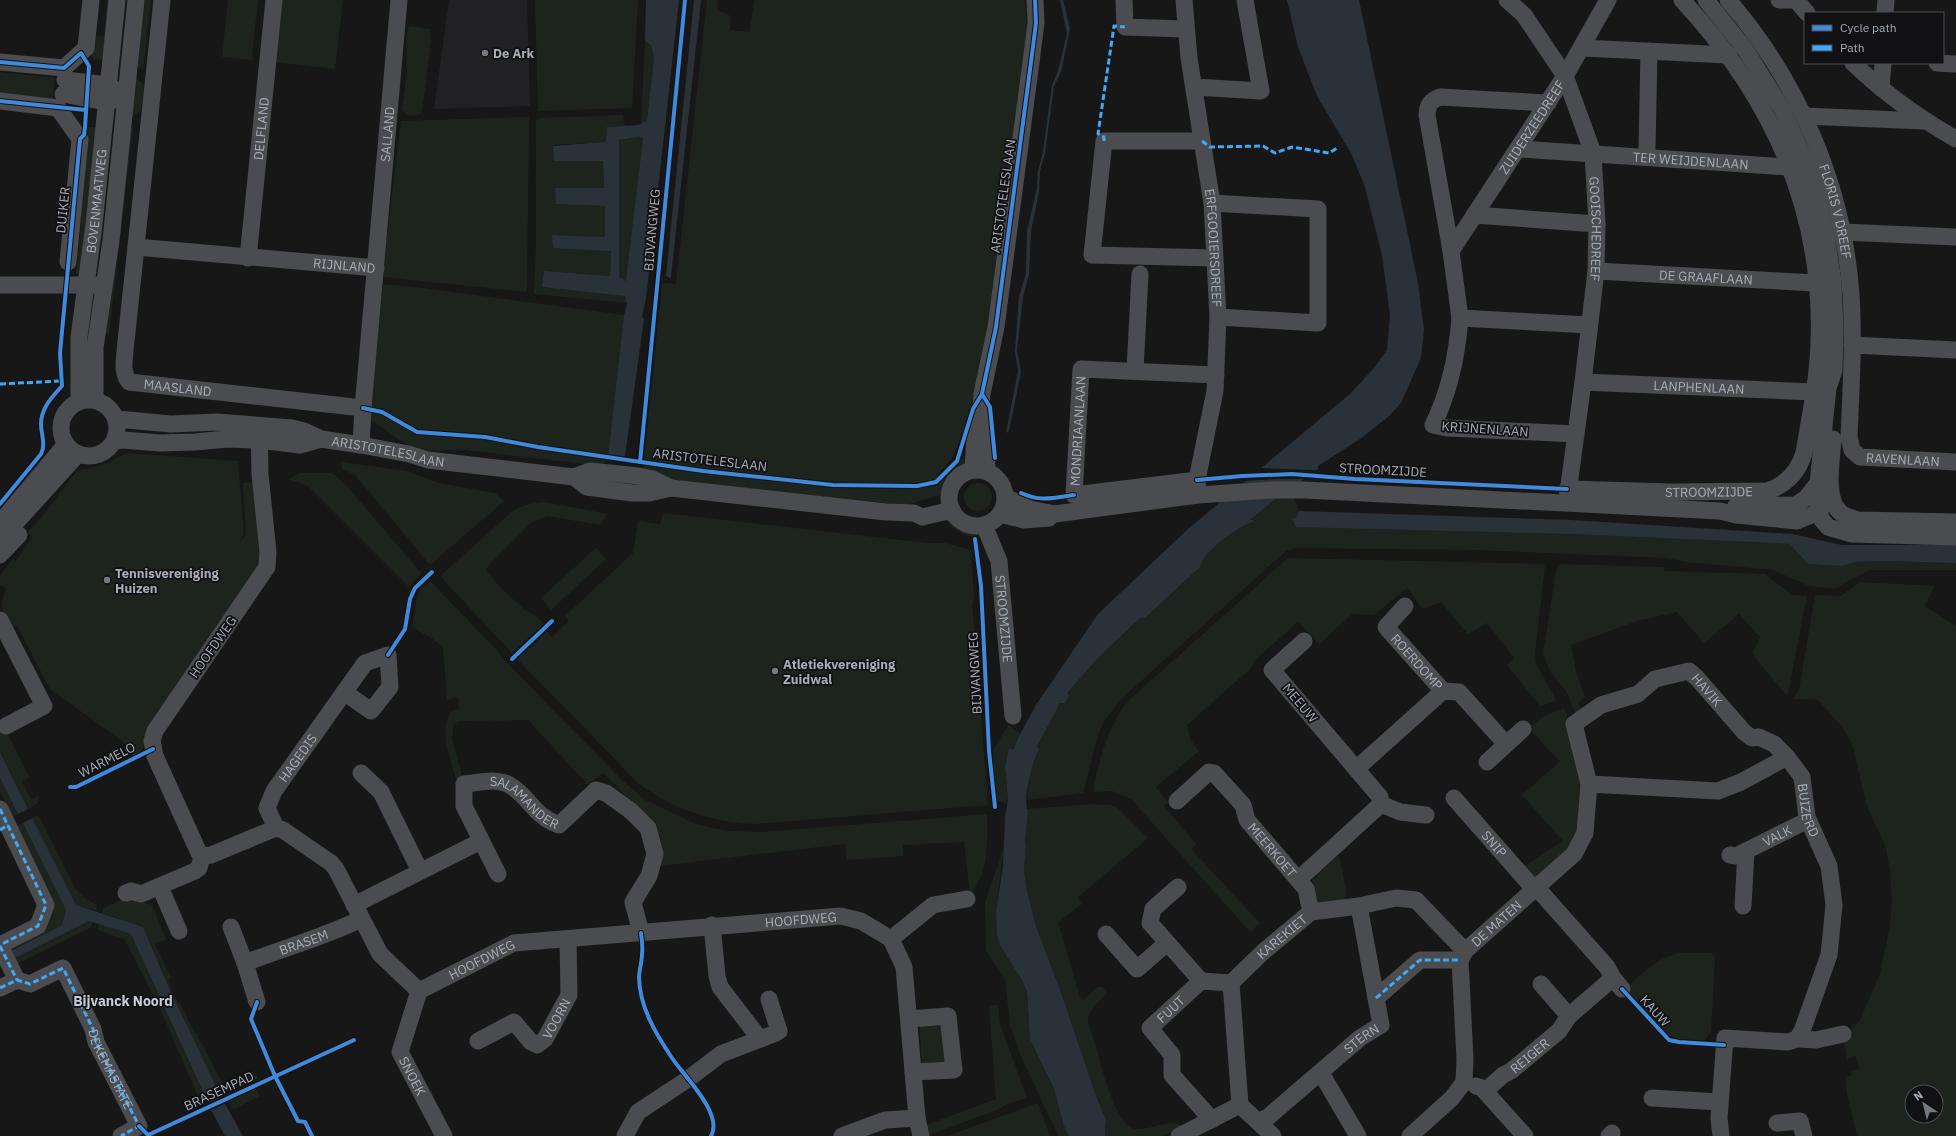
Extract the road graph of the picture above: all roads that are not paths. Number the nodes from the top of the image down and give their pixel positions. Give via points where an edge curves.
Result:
1 (91, 0) edge
2 (117, 0) edge
3 (136, 0) edge
4 (162, 0) edge
5 (274, 0) edge
6 (399, 0) edge
7 (1035, 0) edge
8 (1124, 0) edge
9 (1184, 0) edge
10 (1245, 0) edge
11 (1507, 0) edge
12 (1608, 0) edge
13 (1682, 0) edge
14 (1706, 0) edge
15 (1728, 0) edge
16 (1779, 0) edge
17 (1796, 0) edge
18 (1886, 0) edge
19 (1806, 12) edge
20 (1885, 12) edge
21 (1185, 29) junction
22 (1582, 48) junction
23 (1649, 51) junction
24 (1729, 55) junction
25 (0, 62) edge
26 (1944, 63) edge
27 (1854, 64) edge
28 (1883, 64) edge
29 (1956, 64) edge
30 (1565, 76) junction
31 (108, 85) junction
32 (62, 87) junction
33 (1195, 88) junction
34 (1881, 88) junction
35 (125, 97) junction
36 (0, 101) edge
37 (106, 102) junction
38 (1548, 103) junction
39 (1804, 116) junction
40 (1924, 121) junction
41 (1956, 139) edge
42 (1202, 141) junction
43 (1519, 149) junction
44 (1647, 149) dead end
45 (1593, 154) junction
46 (1789, 167) junction
47 (1212, 203) junction
48 (1474, 215) junction
49 (1597, 224) junction
50 (1842, 232) junction
51 (1956, 237) edge
52 (136, 247) junction
53 (1451, 251) junction
54 (248, 258) junction
55 (1215, 258) junction
56 (68, 262) dead end
57 (376, 268) junction
58 (1596, 271) junction
59 (1140, 274) dead end
60 (1816, 283) junction
61 (86, 284) junction
62 (0, 285) edge
63 (105, 286) junction
64 (1218, 317) junction
65 (1460, 318) junction
66 (1589, 325) junction
67 (1852, 345) junction
68 (1956, 350) edge
69 (1135, 370) junction
70 (1216, 375) junction
71 (1583, 382) junction
72 (1814, 392) junction
73 (87, 401) junction
74 (363, 408) junction
75 (116, 419) junction
76 (259, 433) junction
77 (1576, 434) junction
78 (114, 442) junction
79 (361, 445) junction
80 (72, 449) junction
81 (1852, 450) joint
82 (1956, 462) edge
83 (980, 471) junction
84 (1824, 487) junction
85 (1197, 488) junction
86 (950, 493) junction
87 (1567, 496) junction
88 (1006, 497) junction
89 (952, 510) junction
90 (1819, 512) junction
91 (914, 513) junction
92 (1796, 513) junction
93 (1000, 514) junction
94 (1055, 514) junction
95 (1956, 522) edge
96 (0, 523) edge
97 (984, 525) junction
98 (25, 528) dead end
99 (1956, 537) edge
100 (0, 540) edge
101 (0, 555) edge
102 (1405, 606) dead end
103 (0, 620) edge
104 (1304, 641) dead end
105 (1443, 691) junction
106 (344, 692) dead end
107 (1013, 716) dead end
108 (1574, 724) joint
109 (6, 726) dead end
110 (1523, 729) dead end
111 (1506, 744) junction
112 (1787, 757) junction
113 (1487, 762) dead end
114 (1356, 769) junction
115 (361, 772) dead end
116 (1589, 784) junction
117 (1454, 798) dead end
118 (1177, 801) dead end
119 (1381, 804) junction
120 (0, 809) edge
121 (1426, 815) dead end
122 (1808, 820) junction
123 (4, 828) edge
124 (276, 828) junction
125 (481, 841) junction
126 (202, 856) junction
127 (420, 871) junction
128 (498, 874) dead end
129 (1299, 879) junction
130 (160, 886) junction
131 (1178, 887) dead end
132 (1536, 889) junction
133 (126, 893) dead end
134 (967, 899) dead end
135 (1359, 906) junction
136 (1743, 906) dead end
137 (358, 912) junction
138 (1310, 912) junction
139 (712, 925) junction
140 (230, 927) dead end
141 (179, 931) dead end
142 (641, 933) junction
143 (1106, 934) dead end
144 (568, 939) junction
145 (891, 939) junction
146 (1167, 943) junction
147 (1462, 956) junction
148 (6, 958) edge
149 (245, 963) junction
150 (1201, 981) junction
151 (1231, 983) junction
152 (1541, 984) dead end
153 (0, 988) edge
154 (419, 991) junction
155 (1376, 998) junction
156 (769, 999) dead end
157 (257, 1002) dead end
158 (1569, 1016) junction
159 (909, 1019) junction
160 (1842, 1034) dead end
161 (760, 1039) junction
162 (1797, 1039) junction
163 (478, 1040) dead end
164 (913, 1072) junction
165 (1321, 1072) junction
166 (1464, 1082) junction
167 (1485, 1091) junction
168 (1652, 1098) dead end
169 (1720, 1102) junction
170 (1240, 1105) junction
171 (917, 1118) junction
172 (1212, 1120) junction
173 (1259, 1121) junction
174 (1777, 1123) dead end
175 (1419, 1133) edge
176 (440, 1135) edge
177 (121, 1136) edge
178 (625, 1136) edge
179 (842, 1136) edge
180 (921, 1136) edge
181 (1179, 1136) edge
182 (1273, 1136) edge
183 (1358, 1136) edge
184 (1525, 1136) edge
185 (1721, 1136) edge
186 (1804, 1136) edge

1 - 32 street via 86,48
2 - 31 street, BOVENMAATWEG
3 - 35 street, BOVENMAATWEG
4 - 52 street
5 - 54 street, DELFLAND
6 - 57 street, SALLAND
7 - 83 street, ARISTOTELESLAAN via 1036,23 1032,62 996,327 975,437
8 - 21 street via 1125,27
9 - 21 street, ERFGOOIERSDREEF
10 - 33 street via 1261,91
11 - 30 street, GOOISCHEDREEF via 1524,15
12 - 22 street, ZUIDERZEEDREEF
13 - 24 street
14 - 84 street, FLORIS V DREEF via 1745,49 1770,87 1795,136 1812,181 1825,229 1834,281 1834,370 1828,388
15 - 39 street, FLORIS V DREEF via 1761,42
16 - 17 street
17 - 19 street
18 - 20 street
21 - 33 street, ERFGOOIERSDREEF
22 - 23 street
22 - 30 street, ZUIDERZEEDREEF
23 - 24 street
23 - 44 street
24 - 46 street via 1767,116
25 - 32 street
26 - 29 street
27 - 34 street
28 - 34 street
30 - 38 street, ZUIDERZEEDREEF
30 - 45 street, GOOISCHEDREEF
31 - 32 street
31 - 35 street
31 - 37 street, BOVENMAATWEG
32 - 36 street
32 - 37 street
32 - 56 street, DUIKER via 80,139
33 - 42 street, ERFGOOIERSDREEF
34 - 40 street
35 - 37 street
35 - 63 street, BOVENMAATWEG
37 - 61 street, BOVENMAATWEG
38 - 43 street, ZUIDERZEEDREEF
38 - 53 street, KRIJNENLAAN via 1440,97 1429,104 1427,115
39 - 40 street
39 - 50 street, FLORIS V DREEF via 1827,174
40 - 41 street
42 - 47 street, ERFGOOIERSDREEF
42 - 55 street via 1104,141 1092,255
43 - 45 street, TER WEIJDENLAAN
43 - 48 street, ZUIDERZEEDREEF
45 - 46 street, TER WEIJDENLAAN
45 - 49 street, GOOISCHEDREEF
46 - 60 street via 1808,229
47 - 55 street, ERFGOOIERSDREEF
47 - 64 street via 1318,209 1318,323
48 - 49 street
48 - 53 street, ZUIDERZEEDREEF
49 - 58 street, GOOISCHEDREEF
50 - 51 street
50 - 67 street, FLORIS V DREEF via 1849,273
52 - 54 street, RIJNLAND
52 - 74 street, MAASLAND via 124,373 129,382
53 - 65 street, KRIJNENLAAN
54 - 57 street, RIJNLAND
55 - 64 street, ERFGOOIERSDREEF
57 - 74 street, RIJNLAND
58 - 60 street, DE GRAAFLAAN
58 - 66 street, GOOISCHEDREEF
59 - 69 street
60 - 72 street via 1819,342
61 - 62 street
61 - 63 street
61 - 73 street, BOVENMAATWEG via 79,337
63 - 73 street, BOVENMAATWEG
64 - 70 street, ERFGOOIERSDREEF
65 - 66 street
65 - 77 street, KRIJNENLAAN via 1450,384 1433,425 1447,428
66 - 71 street, GOOISCHEDREEF
67 - 68 street
67 - 81 street, FLORIS V DREEF via 1849,437
69 - 70 street, MONDRIAANLAAN
69 - 85 street, MONDRIAANLAAN via 1081,369 1074,495
70 - 85 street, ERFGOOIERSDREEF
71 - 72 street, LANPHENLAAN
71 - 77 street, GOOISCHEDREEF
72 - 87 street, STROOMZIJDE via 1802,460 1796,472 1778,488 1767,491
73 - 75 street via 107,405
73 - 80 street via 68,409 62,422 62,435
74 - 79 street, RIJNLAND
75 - 76 street, ARISTOTELESLAAN via 171,424 217,422
75 - 78 street via 118,430
76 - 78 street, ARISTOTELESLAAN via 195,442
76 - 79 street, ARISTOTELESLAAN via 300,445 321,439
76 - 126 street, HOOFDWEG via 267,567 155,731 152,741 154,752 194,845
77 - 87 street, GOOISCHEDREEF
78 - 80 street via 99,455 92,456
79 - 91 street, ARISTOTELESLAAN via 428,460 574,477 587,487 632,493 649,493 671,488
80 - 96 street
80 - 100 street
81 - 82 street, RAVENLAAN via 1860,457
83 - 86 street via 957,478
83 - 88 street via 996,477 1002,483
84 - 90 street, FLORIS V DREEF via 1820,492
84 - 92 street via 1806,498
84 - 95 street, FLORIS V DREEF via 1838,511 1857,520
85 - 87 street, STROOMZIJDE via 1222,494 1304,490
85 - 94 street, STROOMZIJDE
86 - 89 street
86 - 91 street, ARISTOTELESLAAN
87 - 92 street, STROOMZIJDE via 1720,511 1736,515
88 - 93 street
88 - 94 street, STROOMZIJDE via 1030,508
89 - 91 street, ARISTOTELESLAAN via 922,517
89 - 97 street via 957,518 965,523 974,526
90 - 92 street
90 - 99 street via 1828,527 1852,534
93 - 94 street, STROOMZIJDE via 1032,520 1050,518
93 - 97 street via 992,522
97 - 107 street, STROOMZIJDE via 999,561
98 - 101 street
102 - 105 street, ROERDOMP via 1386,627
103 - 109 street via 44,706
104 - 114 street, MEEUW via 1272,670
105 - 111 street, ROERDOMP via 1460,692
105 - 114 street
106 - 124 street, HAGEDIS via 274,791 267,808
108 - 112 street, HAVIK via 1601,704 1638,694 1655,679 1689,671 1744,732 1752,738 1759,737 1774,744
108 - 116 street, DE MATEN
110 - 111 street
111 - 113 street
112 - 116 street via 1741,782 1718,791
112 - 122 street, BUIZERD via 1802,777
114 - 119 street, MEEUW via 1380,797
115 - 127 street via 380,792
116 - 132 street, DE MATEN via 1585,833 1574,854
117 - 132 street, SNIP
118 - 129 street, MEERKOET via 1209,772 1214,773 1243,805 1247,820
119 - 121 street via 1400,812
119 - 129 street
120 - 123 street
122 - 136 street, VALK via 1738,853
122 - 162 street, BUIZERD via 1829,866 1834,908 1829,955
123 - 148 street via 46,904 38,926
124 - 126 street via 211,855
124 - 137 street via 283,830 331,863
125 - 127 street
125 - 128 street, SALAMANDER
125 - 142 street, SALAMANDER via 464,806 464,784 493,781 510,785 546,820 559,825 596,790 606,793 631,811 648,828 655,854 649,876 633,902
126 - 130 street via 198,869
127 - 137 street
129 - 138 street, MEERKOET via 1306,890
130 - 133 street via 141,894 131,891
130 - 141 street
131 - 146 street via 1153,909 1150,923
132 - 147 street, DE MATEN
132 - 158 street, REIGER via 1607,967 1618,984
134 - 145 street via 933,905
135 - 138 street, KAREKIET
135 - 147 street, KAREKIET via 1396,898 1416,900
135 - 155 street, STERN
137 - 149 street, BRASEM via 335,932
137 - 154 street via 380,954
138 - 151 street, KAREKIET via 1262,952
139 - 142 street, HOOFDWEG
139 - 145 street, HOOFDWEG via 841,916 861,921
139 - 161 street via 720,987
140 - 149 street
142 - 144 street, HOOFDWEG
143 - 146 street via 1137,969
144 - 154 street, HOOFDWEG via 514,943
144 - 163 street, VOORN via 569,995 545,1039 537,1045 531,1042 514,1022
145 - 159 street via 904,967
146 - 150 street
147 - 155 street via 1420,960
147 - 166 street
148 - 153 street
148 - 177 street, DEKEMASTATE via 30,984 63,968 93,1028 96,1042 139,1126
149 - 157 street
150 - 151 street
150 - 172 street, FUUT via 1150,1028 1172,1055 1172,1075
151 - 170 street
152 - 158 street
154 - 176 street, SNOEK via 400,1052
155 - 165 street, STERN via 1381,1024 1360,1038
156 - 161 street via 779,1031
158 - 167 street, REIGER via 1554,1035
159 - 164 street
159 - 164 street via 948,1016 954,1070
160 - 162 street via 1816,1040
161 - 178 street via 721,1054 638,1112
162 - 169 street via 1788,1042 1725,1038
164 - 171 street
165 - 173 street, STERN via 1268,1117
165 - 183 street
166 - 167 street
166 - 175 street
167 - 184 street
168 - 169 street
169 - 185 street
170 - 172 street
170 - 173 street
171 - 179 street via 885,1120
171 - 180 street
172 - 181 street
173 - 182 street
174 - 186 street via 1800,1121

